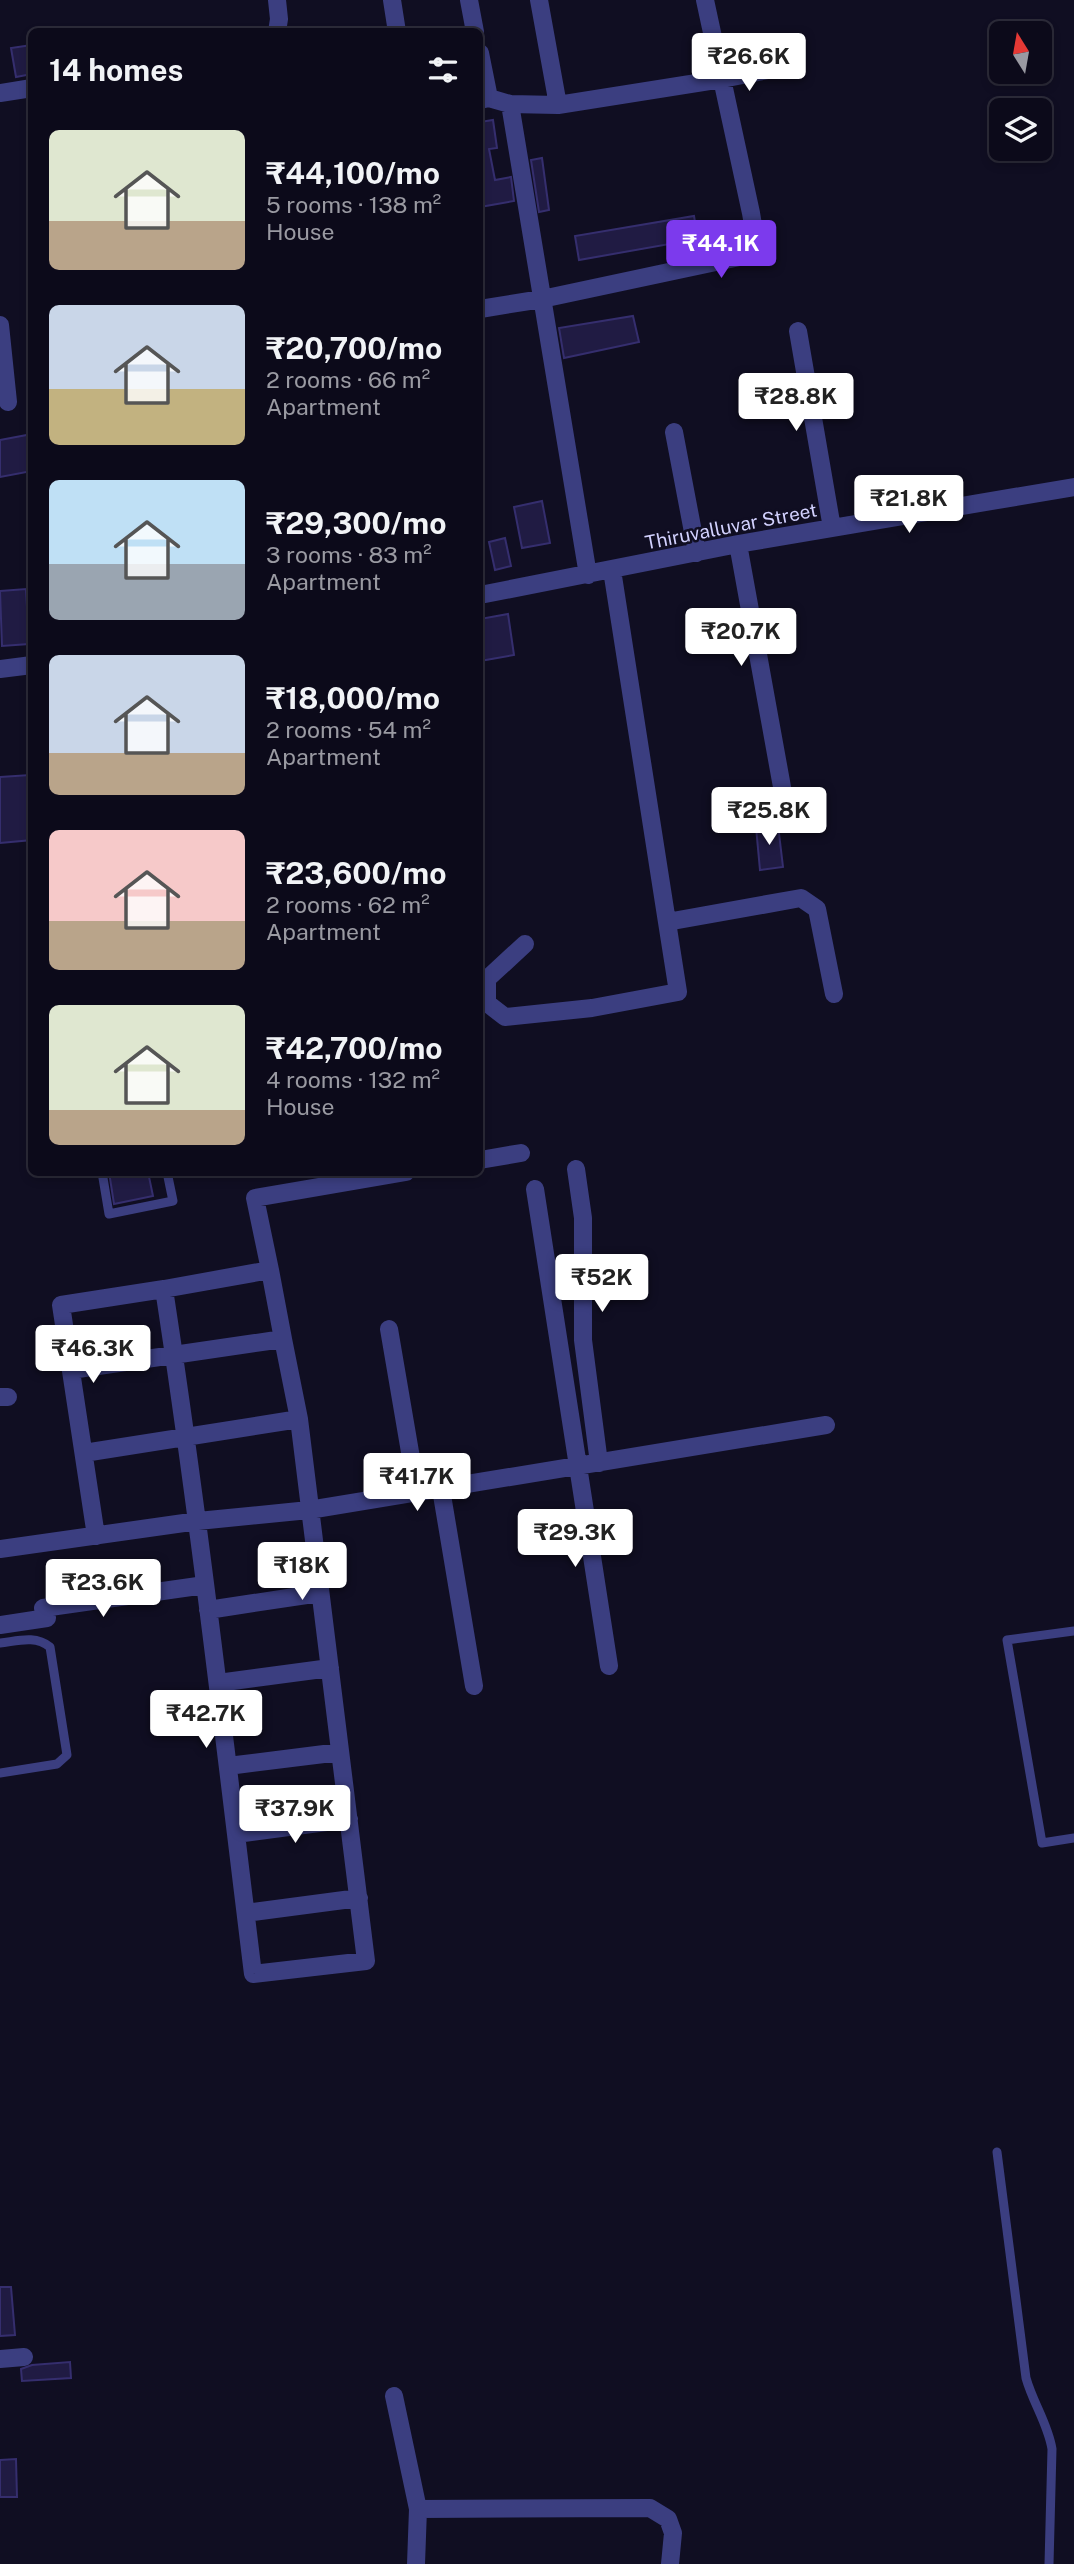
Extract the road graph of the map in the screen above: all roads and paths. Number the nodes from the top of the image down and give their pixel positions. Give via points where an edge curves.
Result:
1 (277, 0) edge
2 (392, 0) edge
3 (469, 0) edge
4 (539, 0) edge
5 (705, 0) edge
6 (278, 28) edge
7 (396, 28) edge
8 (474, 28) edge
9 (768, 70) dead end
10 (722, 79) junction
11 (28, 90) edge
12 (0, 93) edge
13 (484, 99) edge
14 (510, 104) junction
15 (558, 105) junction
16 (542, 299) junction
17 (483, 309) edge
18 (0, 325) edge
19 (798, 331) dead end
20 (8, 401) dead end
21 (674, 432) dead end
22 (1074, 487) edge
23 (832, 528) junction
24 (738, 544) junction
25 (697, 553) junction
26 (612, 570) junction
27 (588, 575) junction
28 (483, 594) edge
29 (28, 666) edge
30 (0, 669) edge
31 (782, 787) dead end
32 (667, 922) junction
33 (525, 944) dead end
34 (834, 994) dead end
35 (521, 1153) dead end
36 (483, 1159) edge
37 (576, 1169) dead end
38 (103, 1176) edge
39 (168, 1176) edge
40 (383, 1176) edge
41 (535, 1189) dead end
42 (270, 1270) junction
43 (163, 1290) junction
44 (389, 1329) dead end
45 (284, 1339) junction
46 (174, 1354) junction
47 (71, 1370) junction
48 (299, 1419) junction
49 (826, 1425) dead end
50 (185, 1436) junction
51 (84, 1453) junction
52 (599, 1463) junction
53 (579, 1466) junction
54 (441, 1489) junction
55 (417, 1493) junction
56 (309, 1510) junction
57 (198, 1521) junction
58 (96, 1536) junction
59 (0, 1549) edge
60 (205, 1585) junction
61 (320, 1593) junction
62 (208, 1610) junction
63 (0, 1625) edge
64 (1074, 1631) edge
65 (0, 1643) edge
66 (609, 1666) dead end
67 (330, 1668) junction
68 (218, 1683) junction
69 (474, 1686) dead end
70 (340, 1752) junction
71 (228, 1766) junction
72 (0, 1773) edge
73 (349, 1819) junction
74 (236, 1834) junction
75 (1074, 1838) edge
76 (359, 1898) junction
77 (246, 1913) junction
78 (997, 2152) dead end
79 (24, 2357) dead end
80 (0, 2359) edge
81 (394, 2396) dead end
82 (418, 2509) junction
83 (416, 2564) edge
84 (670, 2564) edge
85 (1049, 2564) edge

1 - 6 street
2 - 7 street
3 - 8 street
4 - 15 street
5 - 10 street
9 - 10 street
10 - 15 street
10 - 16 street via 755,243 744,256
11 - 12 street
13 - 14 street
14 - 15 street
14 - 16 street
16 - 17 street
16 - 27 street
18 - 20 street
19 - 23 street
21 - 25 street
22 - 23 street, Thiruvalluvar Street
23 - 24 street, Thiruvalluvar Street
24 - 25 street, Thiruvalluvar Street
24 - 31 street
25 - 26 street, Thiruvalluvar Street
26 - 27 street, Thiruvalluvar Street
26 - 32 street
27 - 28 street, Thiruvalluvar Street
29 - 30 street
32 - 33 street via 678,992 592,1008 505,1017 487,1003 487,979
32 - 34 street via 801,898 817,909
35 - 36 street
37 - 52 street via 583,1218 583,1340
38 - 39 lane via 109,1214 173,1201
40 - 42 street via 255,1198
41 - 53 street
42 - 43 street
42 - 45 street
43 - 46 street
43 - 47 street via 61,1305
44 - 55 street
45 - 46 street
45 - 48 street
46 - 47 street
46 - 50 street
47 - 51 street
48 - 50 street
48 - 56 street
49 - 52 street
50 - 51 street
50 - 57 street
51 - 58 street
52 - 53 street
53 - 54 street
53 - 66 street
54 - 55 street
54 - 69 street
55 - 56 street
56 - 57 street
56 - 61 street
57 - 58 street
57 - 60 street
58 - 59 street
60 - 62 street
60 - 63 street via 43,1608 47,1619
61 - 62 street
61 - 67 street
62 - 68 street
64 - 75 lane via 1007,1640 1042,1843
65 - 72 lane via 33,1639 50,1647 67,1755 57,1764
67 - 68 street
67 - 70 street
68 - 71 street
70 - 71 street
70 - 73 street
71 - 74 street
73 - 74 street
73 - 76 street
74 - 77 street
76 - 77 street
76 - 77 street via 366,1961 253,1974
78 - 85 lane via 1026,2378 1052,2449
79 - 80 street
81 - 82 street
82 - 83 street
82 - 84 street via 650,2508 668,2519 673,2533

